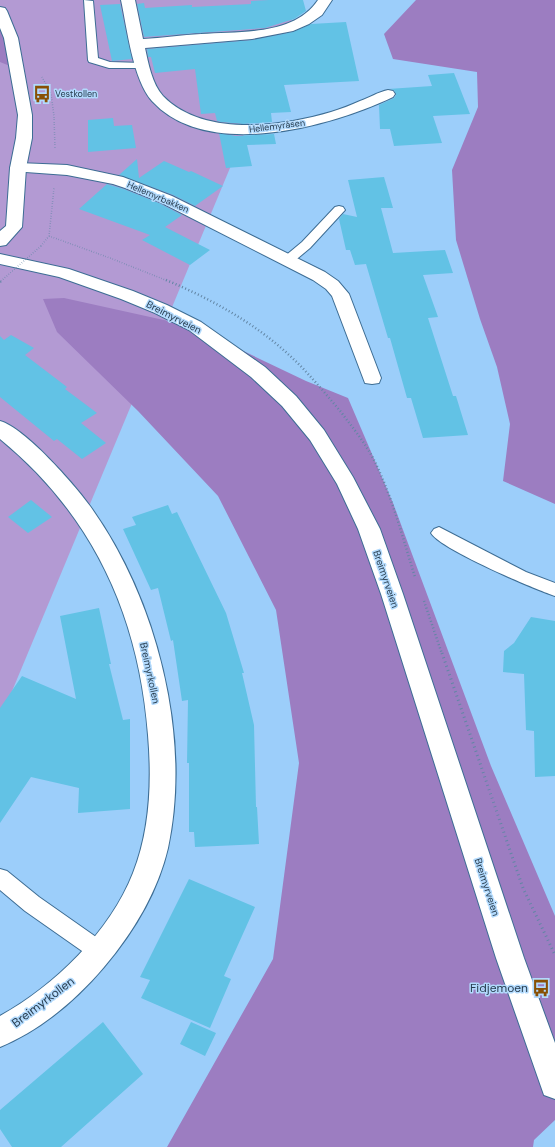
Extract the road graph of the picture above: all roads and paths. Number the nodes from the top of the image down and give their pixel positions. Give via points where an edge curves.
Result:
1 (128, 0) edge
2 (325, 0) edge
3 (88, 1) dead end
4 (0, 11) edge
5 (138, 44) junction
6 (142, 66) junction
7 (388, 94) dead end
8 (18, 168) junction
9 (0, 208) edge
10 (339, 210) dead end
11 (49, 236) dead end
12 (0, 241) edge
13 (0, 259) edge
14 (288, 260) junction
15 (0, 282) edge
16 (372, 378) dead end
17 (0, 428) edge
18 (439, 533) dead end
19 (555, 590) edge
20 (0, 878) edge
21 (99, 951) junction
22 (0, 1032) edge
23 (555, 1084) edge

1 - 5 street, Hellemyråsen
2 - 5 street via 317,12 276,32
3 - 6 lane via 94,60 109,64
4 - 8 street via 11,38 25,109 24,138
5 - 6 street, Hellemyråsen
6 - 7 street, Hellemyråsen via 157,97 168,108 193,122 226,129 270,128 328,119
8 - 9 street
8 - 12 street via 14,227
8 - 14 street, Hellemyrbakken via 67,170 124,183 166,199
10 - 14 lane
11 - 15 path, bridge
13 - 23 street, Breimyrveien via 63,274 113,290 195,326 258,372 289,401 317,435 346,482 369,529 510,958
14 - 16 street, Hellemyrbakken via 319,276 340,294
17 - 21 street, Breimyrkollen via 55,479 78,506 100,540 140,624 150,666 158,711 162,770 161,813 146,877 119,927
18 - 19 lane via 520,576
20 - 21 lane
21 - 22 street, Breimyrkollen via 68,986

